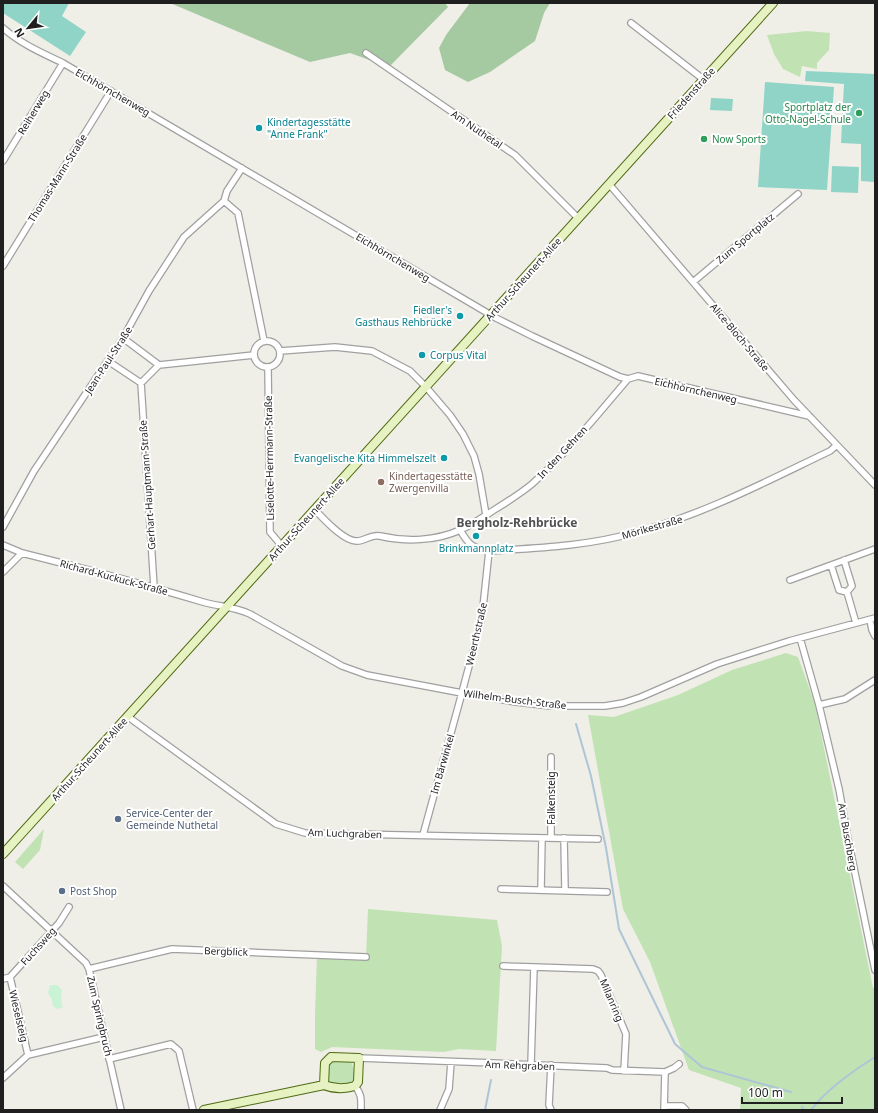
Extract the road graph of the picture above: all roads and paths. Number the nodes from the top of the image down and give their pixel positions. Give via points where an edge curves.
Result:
1 (773, 3) edge
2 (631, 23) dead end
3 (3, 28) edge
4 (366, 54) dead end
5 (63, 63) junction
6 (703, 79) junction
7 (111, 91) junction
8 (3, 161) edge
9 (242, 168) junction
10 (609, 184) junction
11 (798, 194) dead end
12 (224, 201) junction
13 (578, 218) junction
14 (3, 266) edge
15 (693, 282) junction
16 (491, 314) junction
17 (123, 338) junction
18 (264, 341) junction
19 (280, 351) junction
20 (254, 355) junction
21 (108, 361) junction
22 (158, 365) junction
23 (268, 367) junction
24 (628, 379) junction
25 (141, 383) junction
26 (426, 387) junction
27 (809, 416) junction
28 (836, 445) junction
29 (875, 485) edge
30 (314, 509) junction
31 (486, 515) junction
32 (3, 527) edge
33 (460, 530) junction
34 (3, 545) edge
35 (282, 546) junction
36 (875, 549) edge
37 (489, 551) junction
38 (22, 553) junction
39 (844, 560) junction
40 (831, 565) junction
41 (3, 572) edge
42 (790, 580) dead end
43 (154, 587) junction
44 (847, 592) junction
45 (226, 606) junction
46 (872, 619) edge
47 (856, 623) junction
48 (875, 636) edge
49 (800, 638) junction
50 (875, 680) edge
51 (462, 693) junction
52 (819, 705) junction
53 (127, 716) junction
54 (551, 757) dead end
55 (423, 835) junction
56 (542, 838) junction
57 (551, 838) junction
58 (564, 838) junction
59 (598, 839) dead end
60 (3, 854) edge
61 (3, 886) edge
62 (501, 889) dead end
63 (541, 889) junction
64 (565, 890) junction
65 (607, 892) dead end
66 (69, 907) dead end
67 (52, 930) junction
68 (366, 957) dead end
69 (503, 966) dead end
70 (534, 967) junction
71 (89, 969) junction
72 (875, 970) edge
73 (10, 977) junction
74 (3, 979) edge
75 (104, 1037) junction
76 (28, 1055) junction
77 (359, 1058) junction
78 (109, 1059) junction
79 (451, 1062) junction
80 (531, 1064) junction
81 (679, 1064) dead end
82 (551, 1065) junction
83 (624, 1071) junction
84 (665, 1072) junction
85 (3, 1078) edge
86 (324, 1085) junction
87 (355, 1086) junction
88 (664, 1108) edge
89 (121, 1110) edge
90 (193, 1110) edge
91 (204, 1110) edge
92 (360, 1110) edge
93 (440, 1110) edge
94 (551, 1110) edge
95 (686, 1110) edge

1 - 6 main road, Friedenstraße
2 - 6 street
3 - 5 street, Eichhörnchenweg via 34,50
4 - 13 street, Am Nuthetal via 515,155
5 - 7 street, Eichhörnchenweg
5 - 8 street, Reiherweg
6 - 10 main road, Friedenstraße
7 - 9 street, Eichhörnchenweg
7 - 14 street, Thomas-Mann-Straße
9 - 12 street via 227,191
9 - 16 street, Eichhörnchenweg
10 - 13 main road, Arthur-Scheunert-Allee
10 - 15 street, Alice-Bloch-Straße
11 - 15 street, Zum Sportplatz
12 - 17 street, Jean-Paul-Straße via 184,237 149,291
12 - 18 street via 238,213
13 - 16 main road, Arthur-Scheunert-Allee
15 - 27 street, Alice-Bloch-Straße
16 - 24 street, Eichhörnchenweg via 532,336
16 - 26 main road, Arthur-Scheunert-Allee
17 - 21 street, Jean-Paul-Straße
17 - 22 street
18 - 19 street via 274,342
18 - 20 street via 256,346
19 - 23 street via 277,362
19 - 26 street via 335,347 372,351 410,371
20 - 22 street
20 - 23 street via 258,364
21 - 25 street
21 - 32 street, Jean-Paul-Straße via 34,470
22 - 25 street
23 - 35 street, Liselotte-Herrmann-Straße via 270,532
24 - 27 street, Eichhörnchenweg via 638,376
24 - 31 street, In den Gehren via 555,463 530,485
25 - 43 street, Gerhart-Hauptmann-Straße
26 - 30 main road, Arthur-Scheunert-Allee
26 - 31 street via 450,415 472,452 479,474
27 - 28 street, Alice-Bloch-Straße
28 - 29 street, Alice-Bloch-Straße
28 - 37 street, Mörikestraße via 830,451 720,502 688,516 636,533 550,547
30 - 33 street, In den Gehren via 346,538 357,541 370,536 390,539 441,537
30 - 35 main road, Arthur-Scheunert-Allee
31 - 33 street, In den Gehren
33 - 37 street, Mörikestraße via 467,543
34 - 38 street, Richard-Kuckuck-Straße
35 - 45 main road, Arthur-Scheunert-Allee
36 - 39 street
37 - 51 street, Weerthstraße via 482,617
38 - 41 street
38 - 43 street, Richard-Kuckuck-Straße
39 - 40 street
39 - 44 street via 852,586
40 - 42 street
40 - 44 street via 839,590
43 - 45 street, Richard-Kuckuck-Straße via 210,604
44 - 47 street
45 - 51 street, Wilhelm-Busch-Straße via 250,614 342,666 367,675
45 - 53 main road, Arthur-Scheunert-Allee
46 - 47 street, Wilhelm-Busch-Straße
46 - 48 street
47 - 49 street, Wilhelm-Busch-Straße
49 - 51 street, Wilhelm-Busch-Straße via 718,664 641,697 605,706 551,706
49 - 52 street, Am Buschberg
50 - 52 street via 845,699
51 - 55 street, Im Bärwinkel
52 - 72 street, Am Buschberg via 839,789
53 - 55 street, Am Luchgraben via 276,824 305,833
53 - 60 main road, Arthur-Scheunert-Allee
54 - 57 street, Falkensteig
55 - 56 street, Am Luchgraben
56 - 57 street, Am Luchgraben
56 - 63 street
57 - 58 street, Am Luchgraben
58 - 59 street, Am Luchgraben
58 - 64 street
61 - 67 street, Zum Springbruch
62 - 63 street
63 - 64 street
64 - 65 street
66 - 67 street, Fuchsweg
67 - 71 street, Zum Springbruch via 84,960
67 - 73 street, Fuchsweg
68 - 71 street, Bergblick via 172,949
69 - 70 street, Milanring
70 - 80 street
70 - 83 street, Milanring via 598,971 626,1034
71 - 75 street, Zum Springbruch
73 - 74 street
73 - 76 street, Wieselsteig
75 - 76 street
75 - 78 street, Zum Springbruch
76 - 85 street
77 - 79 street, Am Rehgraben
77 - 86 main road, Am Rehgraben via 331,1057 325,1063
77 - 87 main road via 358,1082
78 - 89 street, Zum Springbruch
78 - 90 street via 171,1044 179,1051
79 - 80 street, Am Rehgraben
79 - 93 street via 449,1089
80 - 82 street, Am Rehgraben
81 - 84 street
82 - 83 street, Am Rehgraben
82 - 94 street
83 - 84 street, Am Rehgraben
84 - 88 street
86 - 87 main road via 348,1089
86 - 91 main road
87 - 92 street via 361,1096
88 - 95 street via 682,1106

